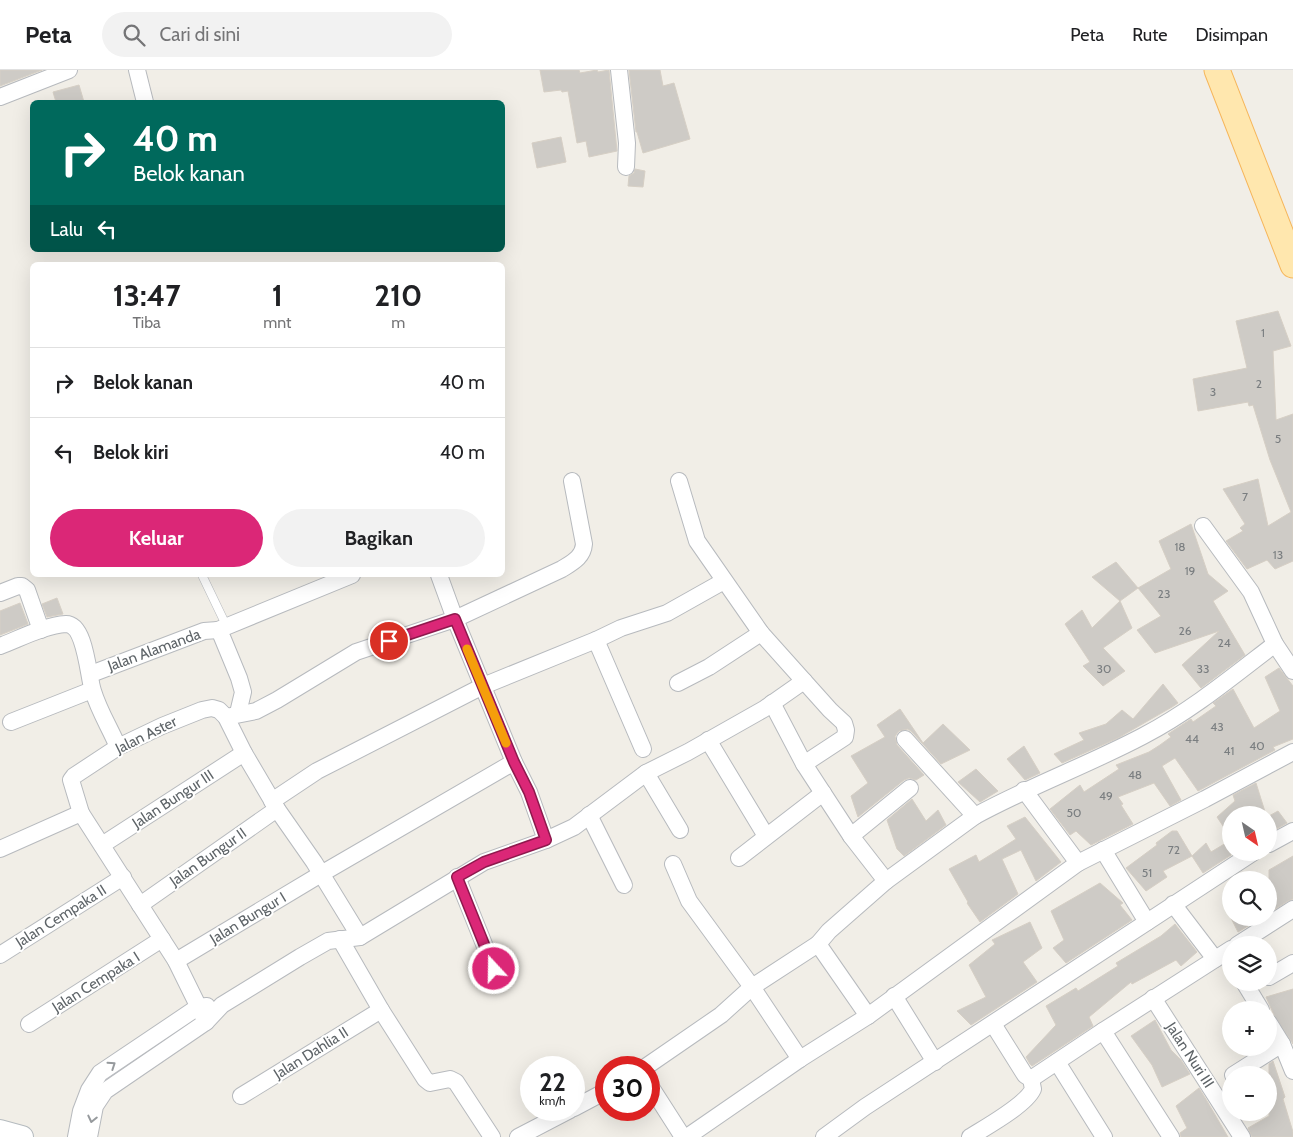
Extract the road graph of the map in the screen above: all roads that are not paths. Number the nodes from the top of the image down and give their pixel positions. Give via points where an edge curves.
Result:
1 (67, 70) edge
2 (137, 70) edge
3 (619, 70) edge
4 (1217, 70) edge
5 (0, 97) edge
6 (144, 100) edge
7 (626, 167) dead end
8 (1293, 264) edge
9 (572, 481) dead end
10 (679, 481) dead end
11 (1203, 526) dead end
12 (203, 577) edge
13 (347, 577) edge
14 (440, 577) edge
15 (724, 581) junction
16 (0, 593) edge
17 (455, 619) junction
18 (222, 627) junction
19 (41, 630) junction
20 (761, 633) junction
21 (596, 640) junction
22 (1275, 644) junction
23 (0, 646) edge
24 (1293, 671) edge
25 (91, 674) junction
26 (804, 681) junction
27 (678, 683) dead end
28 (482, 686) junction
29 (92, 690) junction
30 (772, 703) junction
31 (232, 715) junction
32 (11, 722) dead end
33 (905, 739) dead end
34 (708, 740) junction
35 (118, 748) junction
36 (643, 749) dead end
37 (1293, 752) edge
38 (244, 754) junction
39 (514, 762) junction
40 (804, 764) junction
41 (646, 773) junction
42 (910, 788) dead end
43 (1024, 790) junction
44 (823, 793) junction
45 (274, 805) junction
46 (81, 813) junction
47 (589, 815) junction
48 (975, 816) junction
49 (680, 830) dead end
50 (1293, 831) edge
51 (766, 836) junction
52 (851, 836) junction
53 (1278, 839) edge
54 (546, 840) junction
55 (102, 845) junction
56 (0, 849) edge
57 (1103, 850) junction
58 (739, 858) dead end
59 (1240, 861) edge
60 (1078, 863) junction
61 (673, 864) dead end
62 (320, 874) junction
63 (123, 877) junction
64 (457, 877) junction
65 (886, 880) junction
66 (624, 885) dead end
67 (1173, 904) junction
68 (140, 905) junction
69 (1293, 910) edge
70 (1147, 922) junction
71 (1254, 936) edge
72 (360, 937) junction
73 (340, 939) junction
74 (162, 940) junction
75 (818, 944) junction
76 (1222, 948) edge
77 (0, 955) edge
78 (1222, 957) edge
79 (176, 961) junction
80 (1293, 963) edge
81 (494, 969) dead end
82 (1277, 972) edge
83 (752, 987) junction
84 (894, 996) junction
85 (1153, 998) junction
86 (222, 1004) junction
87 (198, 1007) junction
88 (381, 1010) junction
89 (868, 1016) junction
90 (206, 1022) junction
91 (29, 1024) dead end
92 (993, 1024) junction
93 (1103, 1031) junction
94 (1277, 1036) edge
95 (1282, 1044) junction
96 (660, 1057) edge
97 (800, 1059) junction
98 (935, 1062) junction
99 (1057, 1062) junction
100 (1248, 1066) edge
101 (1293, 1071) edge
102 (1031, 1080) junction
103 (1222, 1082) edge
104 (100, 1086) junction
105 (1212, 1089) junction
106 (241, 1096) dead end
107 (660, 1101) edge
108 (549, 1121) edge
109 (0, 1131) edge
110 (22, 1137) edge
111 (76, 1137) edge
112 (89, 1137) edge
113 (492, 1137) edge
114 (518, 1137) edge
115 (683, 1137) edge
116 (687, 1137) edge
117 (824, 1137) edge
118 (970, 1137) edge
119 (1104, 1137) edge
120 (1171, 1137) edge
121 (1242, 1137) edge

1 - 5 street
2 - 6 street
3 - 7 street via 627,143
4 - 8 main road
9 - 17 street via 584,544 579,557 562,569
10 - 15 street via 697,541
11 - 22 street via 1251,592
12 - 18 lane
13 - 18 street, Jalan Alamanda
14 - 17 street
15 - 20 street
15 - 21 street, Jalan Bungur II via 667,613
16 - 19 street via 18,586 27,590
17 - 28 street
17 - 31 street via 356,652 256,711
18 - 25 street, Jalan Alamanda
18 - 31 street via 220,632 243,692
19 - 23 street
19 - 25 street via 66,624 74,627 80,635
20 - 26 street
20 - 27 street
21 - 28 street, Jalan Bungur II
21 - 36 street
22 - 24 street
22 - 43 street via 1198,703 1145,735
25 - 29 street
26 - 30 street
26 - 40 street via 844,723 846,730 845,737
28 - 39 street
28 - 45 street, Jalan Bungur II via 317,771
29 - 32 street
29 - 35 street
30 - 34 street
30 - 40 street
31 - 35 street, Jalan Aster via 212,708 202,710
31 - 38 street
33 - 48 street
34 - 41 street
34 - 51 street
35 - 46 street, Jalan Aster via 71,780
37 - 57 street
38 - 45 street
38 - 55 street, Jalan Bungur III
39 - 54 street
39 - 62 street, Jalan Bungur I
40 - 44 street
41 - 47 street
41 - 49 street
42 - 52 street
43 - 48 street
43 - 60 street
44 - 51 street
44 - 52 street
45 - 62 street
45 - 68 street, Jalan Bungur II
46 - 55 street
46 - 56 street
47 - 54 street via 574,827
47 - 66 street
48 - 65 street
50 - 53 street
51 - 58 street
52 - 65 street
54 - 64 street via 484,862
55 - 63 street
57 - 60 street
57 - 70 street
59 - 67 street
60 - 84 street
61 - 83 street via 689,901
62 - 72 street
62 - 79 street, Jalan Bungur I
63 - 68 street
63 - 77 street, Jalan Cempaka II
64 - 72 street
64 - 81 street
65 - 75 street
67 - 70 street
67 - 76 street
68 - 74 street
69 - 71 street
70 - 92 street
72 - 73 street
73 - 86 street via 328,941
73 - 88 street
74 - 79 street
74 - 91 street, Jalan Cempaka I
75 - 83 street
75 - 89 street
78 - 85 street
79 - 87 street
80 - 82 street
83 - 96 street via 721,1015
83 - 97 street
84 - 89 street
84 - 98 street
85 - 93 street
85 - 105 street, Jalan Nuri III
86 - 87 street
86 - 90 street
87 - 90 street
104 -> 87 street via 100,1073
88 - 106 street, Jalan Dahlia II
88 - 113 street via 424,1079 430,1083 450,1079 456,1082
89 - 97 street
90 - 104 street
92 - 98 street
92 - 102 street
93 - 99 street
93 - 120 street
94 - 95 street
95 - 100 street
95 - 101 street
97 - 116 street
98 - 117 street
99 - 102 street
99 - 119 street
102 - 118 street via 1032,1089 1026,1098
103 - 105 street
104 - 111 street via 81,1111
104 -> 112 street
105 - 121 street, Jalan Nuri III
107 - 115 street
108 - 114 street
109 - 110 main road

